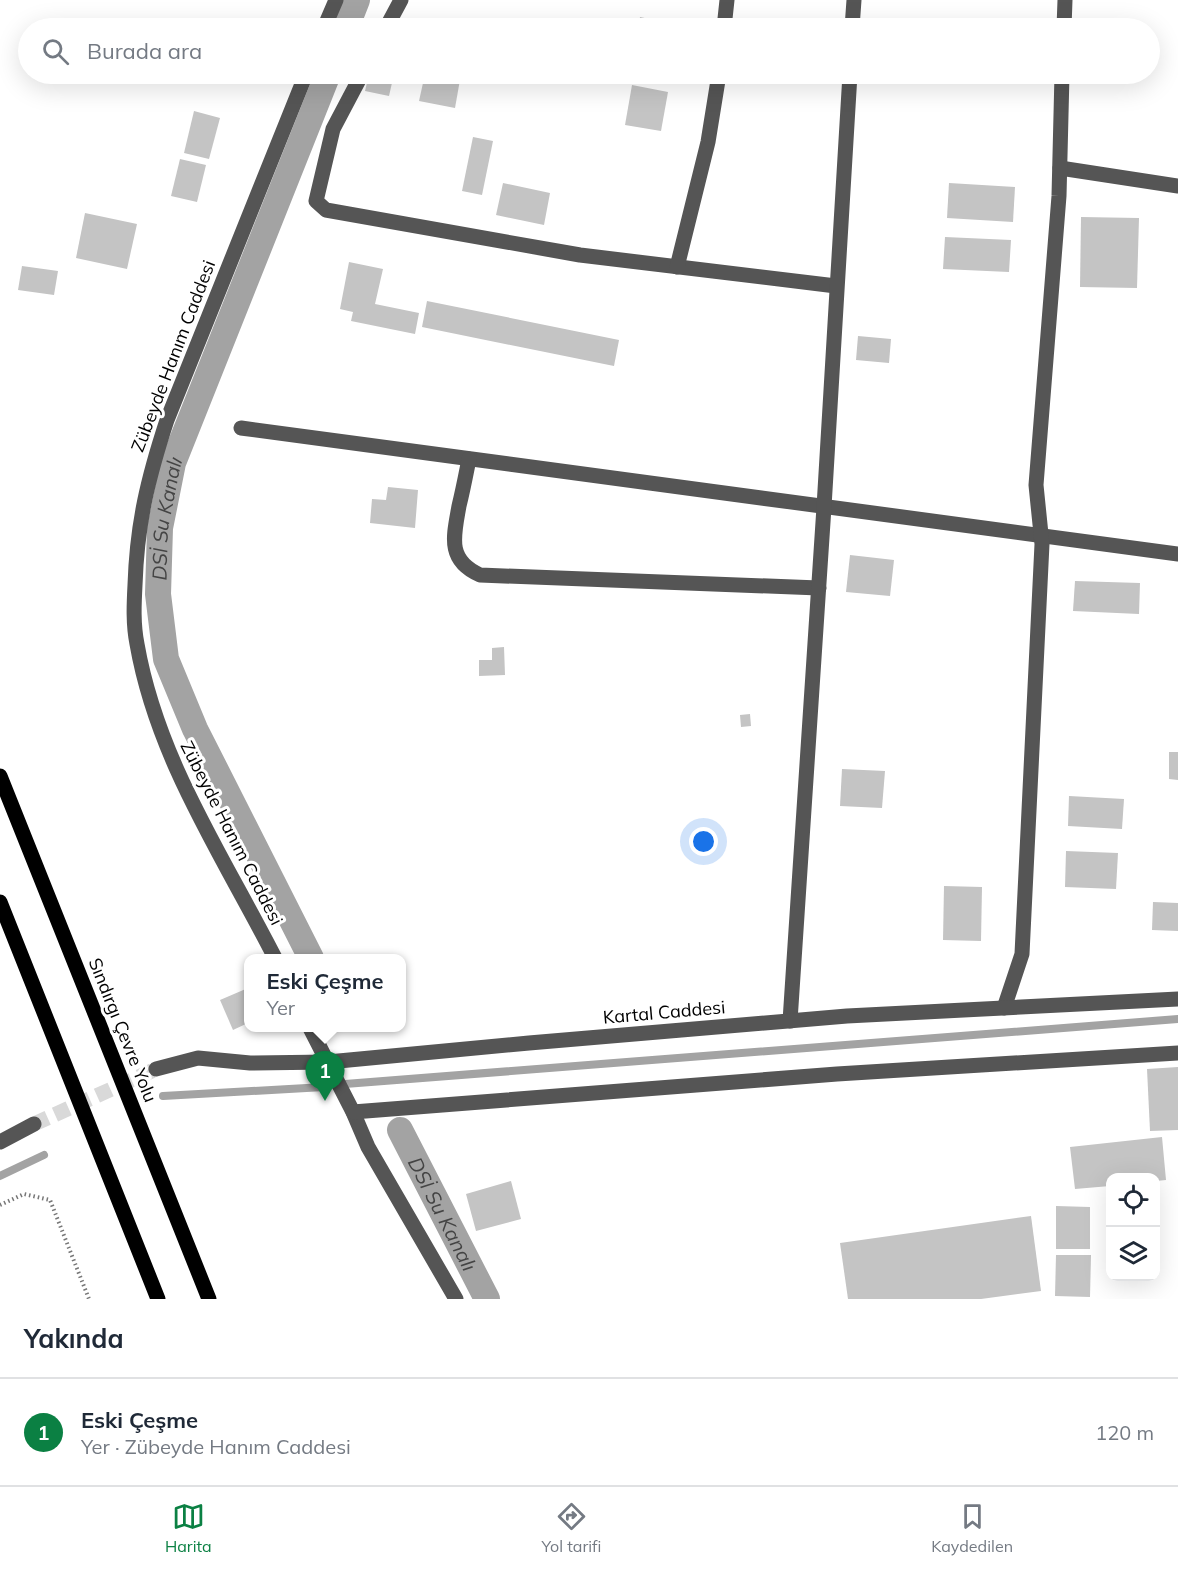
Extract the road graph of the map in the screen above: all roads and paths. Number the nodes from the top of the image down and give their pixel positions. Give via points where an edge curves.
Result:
1 (336, 0) edge
2 (401, 0) edge
3 (728, 0) edge
4 (854, 0) edge
5 (1065, 0) edge
6 (328, 18) edge
7 (391, 18) edge
8 (725, 18) edge
9 (853, 18) edge
10 (1064, 18) edge
11 (302, 84) edge
12 (357, 84) edge
13 (717, 84) edge
14 (849, 84) edge
15 (1062, 84) edge
16 (1060, 168) junction
17 (1178, 186) edge
18 (677, 267) junction
19 (836, 286) junction
20 (241, 428) dead end
21 (469, 459) junction
22 (824, 507) junction
23 (1041, 536) junction
24 (1178, 554) edge
25 (819, 588) junction
26 (0, 776) edge
27 (0, 902) edge
28 (273, 954) edge
29 (1178, 999) edge
30 (1004, 1008) junction
31 (790, 1021) junction
32 (312, 1032) edge
33 (1178, 1053) edge
34 (328, 1062) junction
35 (156, 1069) tunnel mouth
36 (353, 1112) junction
37 (34, 1124) tunnel mouth
38 (0, 1142) edge
39 (0, 1205) edge
40 (89, 1299) edge
41 (158, 1299) edge
42 (209, 1299) edge
43 (456, 1299) edge

1 - 6 street
2 - 7 street
3 - 8 street
4 - 9 street
5 - 10 street
11 - 28 street, Zübeyde Hanım Caddesi via 149,474 140,517 135,595 136,642 162,738 183,786
12 - 18 street via 333,129 321,172 316,201 326,210 580,255
13 - 18 street via 708,142
14 - 19 street
15 - 16 street
16 - 17 street
16 - 23 street via 1036,485
18 - 19 street
19 - 22 street
20 - 21 street
21 - 22 street
21 - 25 street via 453,540 459,560 480,575
22 - 23 street
22 - 25 street
23 - 24 street
23 - 30 street via 1022,954
25 - 31 street
26 - 42 main road, Sındırgı Çevre Yolu
27 - 41 main road
29 - 30 street, Kartal Caddesi
30 - 31 street, Kartal Caddesi
31 - 34 street, Kartal Caddesi
32 - 34 street
33 - 36 street via 837,1074
34 - 35 street, Kartal Caddesi via 250,1063 198,1058
34 - 36 street
36 - 43 street via 368,1147
37 - 38 street
39 - 40 path via 24,1194 50,1200

